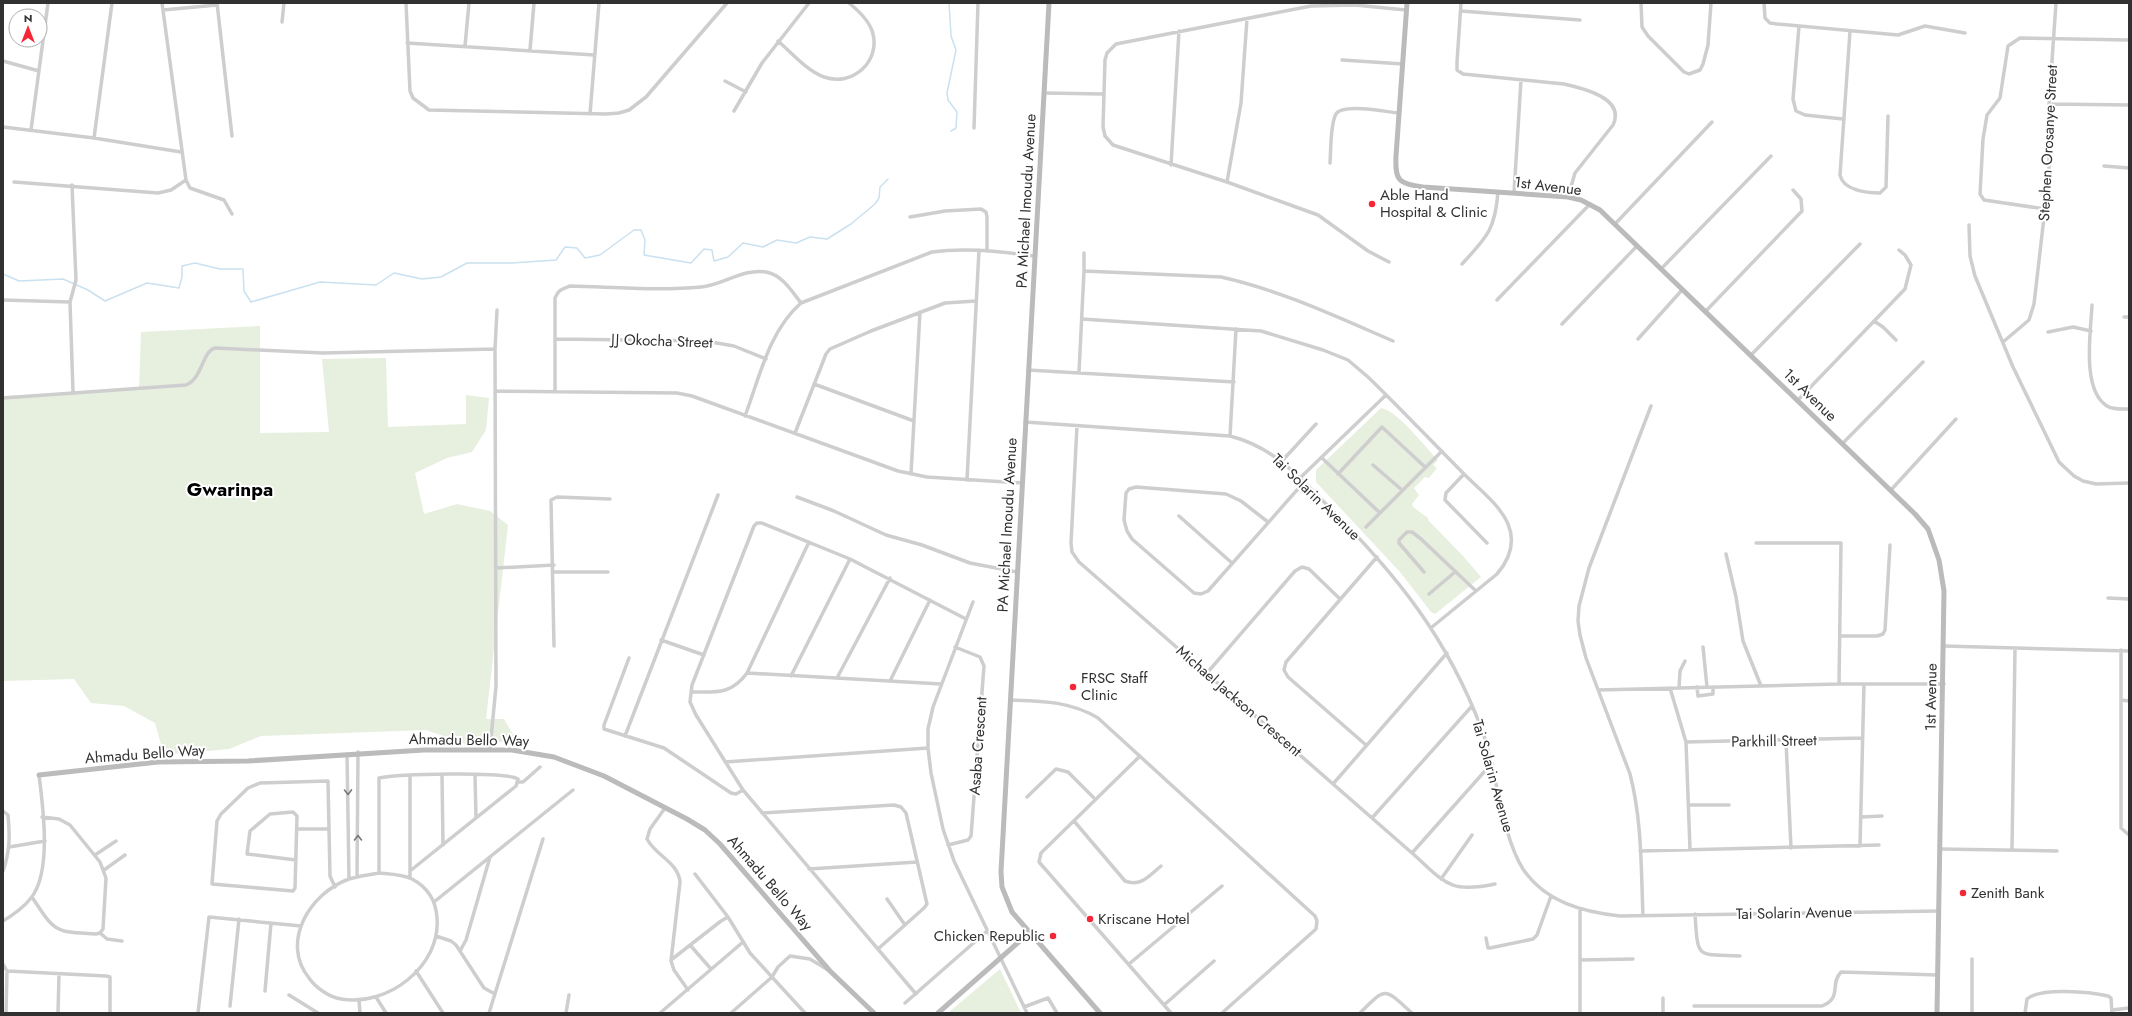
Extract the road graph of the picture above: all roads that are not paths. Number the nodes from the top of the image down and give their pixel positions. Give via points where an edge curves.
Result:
1 (48, 3) edge
2 (112, 3) edge
3 (162, 3) edge
4 (284, 3) edge
5 (406, 3) edge
6 (469, 3) edge
7 (534, 3) edge
8 (599, 3) edge
9 (727, 3) edge
10 (809, 3) edge
11 (849, 3) edge
12 (978, 3) edge
13 (1049, 3) edge
14 (1407, 3) edge
15 (1461, 3) edge
16 (1641, 3) edge
17 (1711, 3) edge
18 (1764, 3) edge
19 (2056, 3) edge
20 (217, 4) edge
21 (163, 10) junction
22 (1406, 10) junction
23 (1461, 11) junction
24 (1246, 19) junction
25 (1580, 20) dead end
26 (282, 22) dead end
27 (1799, 26) junction
28 (1179, 30) junction
29 (1850, 30) junction
30 (1965, 33) dead end
31 (2055, 38) junction
32 (2129, 40) edge
33 (778, 42) junction
34 (406, 43) junction
35 (465, 46) junction
36 (530, 50) junction
37 (594, 55) junction
38 (1342, 60) dead end
39 (3, 61) edge
40 (1402, 64) junction
41 (39, 71) junction
42 (1521, 80) junction
43 (725, 81) dead end
44 (746, 92) junction
45 (1044, 93) junction
46 (1103, 94) junction
47 (2049, 104) junction
48 (2129, 105) edge
49 (734, 111) dead end
50 (1399, 113) junction
51 (590, 114) junction
52 (1888, 116) dead end
53 (1843, 119) junction
54 (1712, 122) dead end
55 (3, 127) edge
56 (974, 128) dead end
57 (31, 130) junction
58 (232, 136) dead end
59 (94, 138) junction
60 (181, 152) junction
61 (1771, 156) dead end
62 (1171, 164) junction
63 (1330, 164) dead end
64 (2104, 166) dead end
65 (2129, 168) edge
66 (186, 180) junction
67 (14, 182) dead end
68 (1227, 182) junction
69 (72, 185) junction
70 (1793, 190) dead end
71 (1498, 192) junction
72 (1514, 193) junction
73 (1568, 197) junction
74 (1590, 204) junction
75 (2045, 209) junction
76 (232, 214) dead end
77 (910, 217) dead end
78 (1615, 224) junction
79 (1969, 225) dead end
80 (1860, 244) dead end
81 (1637, 246) junction
82 (980, 250) junction
83 (1899, 250) dead end
84 (987, 251) junction
85 (1084, 253) dead end
86 (1035, 256) junction
87 (1389, 262) dead end
88 (1462, 264) dead end
89 (1661, 269) junction
90 (1084, 271) junction
91 (1682, 290) junction
92 (3, 300) edge
93 (71, 300) junction
94 (1497, 300) dead end
95 (976, 301) junction
96 (801, 303) junction
97 (2092, 305) dead end
98 (497, 310) dead end
99 (920, 312) junction
100 (1705, 312) junction
101 (2124, 317) dead end
102 (2129, 317) edge
103 (1082, 319) junction
104 (1874, 321) junction
105 (1562, 324) dead end
106 (1236, 329) junction
107 (2091, 331) junction
108 (2048, 332) dead end
109 (556, 339) junction
110 (1638, 339) dead end
111 (1896, 340) dead end
112 (1393, 341) dead end
113 (2003, 342) junction
114 (495, 349) junction
115 (1752, 355) junction
116 (766, 358) junction
117 (1923, 362) dead end
118 (1028, 370) junction
119 (1078, 372) junction
120 (1234, 382) junction
121 (814, 384) junction
122 (495, 391) junction
123 (555, 391) junction
124 (73, 392) junction
125 (1386, 395) junction
126 (3, 398) edge
127 (1798, 400) junction
128 (1651, 406) dead end
129 (2129, 409) edge
130 (745, 416) junction
131 (1956, 419) dead end
132 (914, 421) junction
133 (1025, 422) junction
134 (1316, 424) dead end
135 (1076, 426) junction
136 (795, 433) junction
137 (1230, 436) junction
138 (1843, 444) junction
139 (1442, 451) junction
140 (1322, 458) junction
141 (1282, 461) junction
142 (1373, 465) dead end
143 (1425, 467) junction
144 (911, 474) junction
145 (1338, 474) junction
146 (1464, 474) junction
147 (1300, 478) junction
148 (967, 480) junction
149 (1304, 482) junction
150 (2129, 483) edge
151 (1022, 484) junction
152 (1402, 490) junction
153 (1891, 490) junction
154 (718, 495) dead end
155 (797, 497) dead end
156 (610, 499) dead end
157 (1380, 513) junction
158 (1179, 516) dead end
159 (1268, 522) junction
160 (1366, 527) dead end
161 (809, 542) junction
162 (1487, 543) dead end
163 (1756, 543) dead end
164 (1890, 545) dead end
165 (1726, 554) dead end
166 (1377, 557) junction
167 (850, 559) junction
168 (1232, 563) junction
169 (554, 565) junction
170 (496, 568) junction
171 (554, 572) junction
172 (608, 572) dead end
173 (1017, 572) junction
174 (1424, 572) dead end
175 (1456, 572) junction
176 (890, 578) junction
177 (1476, 592) junction
178 (1429, 594) dead end
179 (2108, 598) dead end
180 (1340, 599) junction
181 (2129, 599) edge
182 (930, 600) junction
183 (973, 602) dead end
184 (966, 619) junction
185 (1432, 627) junction
186 (1841, 636) junction
187 (661, 640) junction
188 (554, 646) dead end
189 (1944, 646) junction
190 (955, 647) junction
191 (1703, 648) dead end
192 (2014, 648) junction
193 (2121, 650) junction
194 (2129, 650) edge
195 (1447, 653) junction
196 (704, 655) junction
197 (629, 658) dead end
198 (1685, 661) dead end
199 (746, 673) junction
200 (1207, 673) junction
201 (791, 676) junction
202 (836, 678) junction
203 (890, 681) junction
204 (941, 684) junction
205 (1839, 684) junction
206 (1864, 684) junction
207 (1944, 684) junction
208 (1761, 686) junction
209 (1697, 687) junction
210 (1707, 687) junction
211 (1713, 687) junction
212 (1670, 688) junction
213 (1679, 688) junction
214 (1598, 690) junction
215 (691, 692) junction
216 (1010, 700) junction
217 (2121, 700) junction
218 (2129, 701) edge
219 (1472, 706) junction
220 (625, 736) junction
221 (1862, 738) junction
222 (1786, 741) junction
223 (1686, 742) junction
224 (1366, 745) junction
225 (928, 748) junction
226 (490, 749) junction
227 (358, 752) junction
228 (347, 753) junction
229 (1140, 756) junction
230 (725, 762) junction
231 (1492, 763) junction
232 (540, 767) dead end
233 (348, 772) junction
234 (358, 772) junction
235 (39, 775) joint
236 (442, 775) junction
237 (475, 775) junction
238 (410, 776) junction
239 (518, 782) junction
240 (1333, 784) junction
241 (573, 790) dead end
242 (743, 790) junction
243 (1027, 797) dead end
244 (1095, 799) junction
245 (1690, 805) junction
246 (1729, 805) dead end
247 (665, 808) junction
248 (3, 811) edge
249 (762, 813) junction
250 (1882, 816) dead end
251 (42, 817) junction
252 (1861, 817) junction
253 (476, 818) junction
254 (1372, 818) junction
255 (1074, 821) junction
256 (297, 829) junction
257 (329, 829) junction
258 (1472, 835) dead end
259 (2129, 835) edge
260 (543, 839) dead end
261 (45, 841) junction
262 (116, 841) dead end
263 (443, 845) junction
264 (948, 845) junction
265 (1878, 845) dead end
266 (1860, 846) junction
267 (9, 847) junction
268 (1791, 848) junction
269 (1690, 849) junction
270 (1940, 849) junction
271 (2012, 849) junction
272 (1640, 851) junction
273 (2057, 851) dead end
274 (1412, 853) junction
275 (95, 855) junction
276 (125, 855) dead end
277 (490, 857) junction
278 (296, 860) junction
279 (5, 862) edge
280 (917, 862) junction
281 (1161, 866) dead end
282 (809, 869) junction
283 (104, 870) junction
284 (3, 871) edge
285 (410, 871) junction
286 (379, 874) junction
287 (695, 874) dead end
288 (357, 877) junction
289 (410, 878) junction
290 (349, 879) junction
291 (1441, 879) junction
292 (1495, 884) dead end
293 (1222, 886) dead end
294 (335, 887) junction
295 (1551, 896) junction
296 (32, 897) junction
297 (887, 899) dead end
298 (434, 902) junction
299 (1580, 910) junction
300 (1939, 911) junction
301 (1695, 914) junction
302 (1643, 916) junction
303 (728, 917) junction
304 (239, 919) junction
305 (3, 921) edge
306 (271, 923) junction
307 (905, 925) junction
308 (301, 926) junction
309 (986, 932) junction
310 (100, 933) junction
311 (1029, 933) junction
312 (436, 936) junction
313 (1486, 938) dead end
314 (122, 941) dead end
315 (743, 942) junction
316 (690, 945) junction
317 (878, 949) junction
318 (460, 951) junction
319 (1740, 956) dead end
320 (1000, 958) junction
321 (1633, 959) dead end
322 (1972, 959) dead end
323 (1580, 960) junction
324 (671, 961) junction
325 (1214, 961) dead end
326 (3, 964) edge
327 (1129, 964) junction
328 (711, 969) junction
329 (7, 971) junction
330 (416, 971) junction
331 (830, 971) junction
332 (60, 974) junction
333 (1938, 975) junction
334 (772, 977) junction
335 (688, 990) junction
336 (265, 991) dead end
337 (495, 994) junction
338 (916, 994) junction
339 (288, 995) dead end
340 (569, 995) dead end
341 (376, 997) junction
342 (1663, 998) dead end
343 (359, 1000) junction
344 (905, 1002) dead end
345 (1164, 1004) junction
346 (230, 1006) dead end
347 (1694, 1006) dead end
348 (1024, 1007) junction
349 (2129, 1008) edge
350 (2112, 1012) edge
351 (6, 1013) edge
352 (58, 1013) edge
353 (110, 1013) edge
354 (198, 1013) edge
355 (318, 1013) edge
356 (360, 1013) edge
357 (386, 1013) edge
358 (443, 1013) edge
359 (489, 1013) edge
360 (566, 1013) edge
361 (660, 1013) edge
362 (731, 1013) edge
363 (805, 1013) edge
364 (874, 1013) edge
365 (938, 1013) edge
366 (1027, 1013) edge
367 (1057, 1013) edge
368 (1100, 1013) edge
369 (1171, 1013) edge
370 (1222, 1013) edge
371 (1360, 1013) edge
372 (1412, 1013) edge
373 (1580, 1013) edge
374 (1663, 1013) edge
375 (1937, 1013) edge
376 (1972, 1013) edge
377 (2025, 1013) edge

1 - 41 street
2 - 59 street
3 - 21 street
4 - 26 street
5 - 34 street
6 - 35 street
7 - 36 street
8 - 37 street
9 - 51 street via 638,104 619,113
10 - 33 street
11 - 33 street via 869,23 875,43 870,60 856,74 835,79 824,77
12 - 56 street
13 - 45 street, PA Michael Imoudu Avenue
14 - 22 street, 1st Avenue
15 - 23 street
16 - 17 street via 1642,27 1648,36 1684,72 1690,74 1700,70 1706,56
18 - 27 street via 1765,18 1770,23
19 - 31 street, Stephen Orosanye Street
20 - 21 street
20 - 58 street
21 - 60 street
22 - 24 street via 1324,5
22 - 40 street, 1st Avenue
23 - 25 street
23 - 42 street via 1457,70 1473,76
24 - 28 street
24 - 68 street via 1239,115
27 - 29 street
27 - 53 street via 1793,99 1796,111 1805,115
28 - 46 street via 1110,47 1105,60
28 - 62 street
29 - 30 street via 1898,35 1925,26
29 - 53 street
31 - 32 street
31 - 47 street, Stephen Orosanye Street
31 - 75 street via 2020,38 2008,46 2000,98 1987,115 1983,139 1980,194 1984,200
33 - 44 street via 762,62
34 - 35 street
34 - 51 street via 410,91 413,98 429,110
35 - 36 street
36 - 37 street
37 - 51 street
38 - 40 street
39 - 41 street
40 - 50 street, 1st Avenue
41 - 57 street
42 - 72 street
42 - 73 street via 1578,87 1606,100 1616,110 1613,125 1575,173
43 - 44 street
44 - 49 street
45 - 46 street
45 - 86 street, PA Michael Imoudu Avenue
46 - 62 street via 1103,127 1108,141 1113,145
47 - 48 street
47 - 75 street, Stephen Orosanye Street via 2049,174
50 - 63 street via 1355,109 1339,111 1333,124
50 - 71 street, 1st Avenue via 1396,176 1401,182 1409,185
52 - 53 street via 1887,180 1886,187 1880,193 1859,190 1841,181
54 - 78 street
55 - 57 street
57 - 59 street
59 - 60 street
60 - 66 street
61 - 89 street
62 - 68 street
64 - 65 street
66 - 69 street via 166,192 158,193
66 - 76 street via 190,188 224,200
67 - 69 street
68 - 87 street via 1318,215 1368,251
69 - 93 street via 76,280
70 - 100 street via 1801,199 1802,211
71 - 72 street, 1st Avenue
71 - 88 street via 1491,231
72 - 73 street, 1st Avenue
73 - 74 street, 1st Avenue
74 - 78 street, 1st Avenue
74 - 94 street
75 - 113 street, Stephen Orosanye Street via 2032,313 2021,328
77 - 84 street via 980,209 986,212 987,217
78 - 81 street, 1st Avenue
79 - 113 street via 1970,256 1975,276
80 - 115 street
81 - 89 street, 1st Avenue
81 - 105 street
82 - 84 street
82 - 95 street
82 - 96 street via 951,249 932,252
83 - 104 street via 1911,265 1905,289
84 - 86 street
85 - 90 street
86 - 118 street, PA Michael Imoudu Avenue
89 - 91 street, 1st Avenue
90 - 103 street
90 - 112 street via 1221,277 1325,311
91 - 100 street, 1st Avenue
91 - 110 street
92 - 93 street
93 - 124 street
95 - 99 street via 945,303
95 - 148 street
96 - 109 street via 786,283 766,272 750,272 703,286 570,286 557,292 555,298
96 - 116 street via 788,314
97 - 107 street
98 - 114 street
99 - 121 street via 835,346 826,354
99 - 132 street
100 - 115 street, 1st Avenue
101 - 102 street
103 - 106 street
103 - 119 street
104 - 111 street
104 - 127 street
106 - 120 street
106 - 125 street via 1280,336 1348,360
107 - 108 street via 2073,327
107 - 129 street via 2088,363 2097,392 2103,403 2109,407
109 - 116 street, JJ Okocha Street via 712,342 734,346
109 - 123 street
113 - 150 street via 2059,462 2083,481 2096,484
114 - 122 street
114 - 124 street via 323,353 215,348 209,351 194,380 186,385
115 - 127 street, 1st Avenue
116 - 130 street
117 - 138 street
118 - 119 street
118 - 133 street, PA Michael Imoudu Avenue
119 - 120 street
120 - 137 street
121 - 132 street
121 - 136 street
122 - 123 street
122 - 170 street
123 - 130 street via 677,393
124 - 126 street
125 - 139 street
125 - 140 street
127 - 138 street, 1st Avenue
128 - 214 street via 1589,568 1579,606 1580,635
130 - 136 street
131 - 153 street
132 - 144 street
133 - 135 street, Tai Solarin Avenue
133 - 151 street, PA Michael Imoudu Avenue
134 - 141 street
135 - 137 street, Tai Solarin Avenue
135 - 200 street, Michael Jackson Crescent via 1070,542 1072,552 1113,594
136 - 144 street
137 - 141 street, Tai Solarin Avenue via 1249,441
138 - 153 street, 1st Avenue
139 - 143 street
139 - 146 street
140 - 145 street
140 - 147 street
141 - 147 street, Tai Solarin Avenue
142 - 152 street
143 - 145 street via 1382,427
143 - 152 street
144 - 148 street
145 - 157 street
146 - 162 street via 1446,493 1445,500
146 - 177 street via 1500,512 1508,524 1511,536 1512,547 1506,565
147 - 149 street, Tai Solarin Avenue
148 - 151 street
149 - 159 street
149 - 166 street, Tai Solarin Avenue
151 - 173 street, PA Michael Imoudu Avenue
152 - 157 street
153 - 189 street, 1st Avenue via 1928,530 1939,560 1944,591
154 - 187 street
155 - 173 street via 886,535 970,563
156 - 169 street via 557,497 551,500
157 - 160 street
158 - 168 street
159 - 168 street
159 - 168 street via 1241,501 1226,494 1136,488 1129,489 1126,493 1126,531 1194,593 1208,591
161 - 167 street
161 - 196 street via 762,523 754,526
161 - 199 street
163 - 186 street via 1842,543
164 - 186 street via 1883,634
165 - 208 street via 1743,641
166 - 180 street
166 - 185 street, Tai Solarin Avenue
167 - 176 street
167 - 201 street
169 - 170 street
169 - 171 street
170 - 226 street via 496,686
171 - 172 street
171 - 188 street
173 - 216 street, PA Michael Imoudu Avenue
174 - 175 street via 1399,543 1407,532 1412,532
175 - 177 street
175 - 178 street
176 - 182 street
176 - 202 street
177 - 185 street
179 - 181 street
180 - 200 street via 1310,569 1302,567 1295,571
180 - 224 street via 1286,662 1284,670 1288,677
182 - 184 street
182 - 203 street
183 - 184 street
184 - 190 street
185 - 195 street, Tai Solarin Avenue
186 - 205 street
187 - 196 street
187 - 220 street
189 - 192 street
189 - 207 street, 1st Avenue
190 - 204 street
190 - 264 street, Asaba Crescent via 980,657 984,666 971,836 968,840
191 - 210 street
192 - 193 street
192 - 271 street
193 - 194 street
193 - 217 street
195 - 219 street, Tai Solarin Avenue
195 - 224 street
196 - 215 street
197 - 220 street via 604,725 606,732
198 - 213 street via 1680,671
199 - 201 street
199 - 215 street via 736,686 729,689
200 - 240 street, Michael Jackson Crescent
201 - 202 street
202 - 203 street
203 - 204 street
204 - 225 street via 928,729
205 - 206 street
205 - 208 street
206 - 207 street
206 - 221 street
207 - 270 street, 1st Avenue
208 - 211 street
209 - 210 street
209 - 211 street via 1698,696 1711,696
209 - 213 street
210 - 211 street
212 - 213 street
212 - 214 street
212 - 223 street
214 - 272 street via 1630,774 1638,812
215 - 230 street via 690,702
216 - 229 street via 1054,702 1086,711 1098,718
216 - 311 street, PA Michael Imoudu Avenue via 1002,887 1012,912
217 - 218 street
217 - 259 street via 2121,828
219 - 231 street, Tai Solarin Avenue
219 - 254 street
220 - 242 street via 664,748 730,793 736,794
221 - 222 street, Parkhill Street
221 - 252 street
222 - 223 street, Parkhill Street
222 - 268 street
223 - 245 street
224 - 240 street
225 - 230 street
225 - 264 street via 937,805
226 - 227 street, Ahmadu Bello Way
226 - 247 street, Ahmadu Bello Way via 554,757 604,776
227 - 228 street, Ahmadu Bello Way
227 - 234 street
228 - 233 street
228 - 235 street, Ahmadu Bello Way via 248,760 158,762
229 - 244 street
229 - 370 street via 1304,904 1317,921 1316,930
230 - 242 street
231 - 274 street
231 - 295 street, Tai Solarin Avenue via 1516,854 1532,880
232 - 239 street via 523,782
233 - 234 street
233 -> 290 street
288 -> 234 street
235 - 251 street
236 - 237 street
236 - 238 street
236 - 263 street
237 - 239 street via 515,777
237 - 253 street
238 - 285 street
238 - 286 street via 383,777 378,781
239 - 253 street
240 - 254 street, Michael Jackson Crescent
241 - 277 street
242 - 249 street
243 - 244 street via 1056,768 1068,772
244 - 255 street
245 - 246 street
245 - 269 street
247 - 324 street via 650,829 647,839 679,874
247 - 331 street, Ahmadu Bello Way via 705,830 720,844
248 - 267 street via 8,815
249 - 280 street via 894,805 901,807 906,813
249 - 282 street
250 - 252 street
251 - 261 street
251 - 275 street via 59,819 70,824
252 - 266 street
253 - 263 street
254 - 274 street, Michael Jackson Crescent
255 - 281 street via 1125,880 1133,884 1140,883
255 - 327 street via 1041,853 1039,862
256 - 257 street
256 - 278 street
256 - 278 street via 296,813 270,814 250,831 247,850 250,856
257 - 278 street via 329,783 326,780 251,785 219,817 212,884 290,892 295,888
257 - 294 street via 330,876
258 - 291 street
260 - 337 street
261 - 267 street
261 - 296 street via 44,868
262 - 275 street
263 - 285 street
264 - 309 street
265 - 266 street
266 - 268 street
267 - 279 street
268 - 269 street
269 - 272 street
270 - 271 street
270 - 300 street, 1st Avenue
271 - 273 street
272 - 302 street
274 - 291 street, Michael Jackson Crescent
275 - 283 street
276 - 283 street
277 - 298 street
277 - 318 street via 466,940
279 - 284 street
280 - 282 street
280 - 307 street via 927,904
282 - 317 street
283 - 310 street via 106,891 103,929
285 - 289 street
286 - 288 street
286 - 289 street
287 - 303 street
288 - 290 street
289 - 298 street via 428,892
290 - 294 street
291 - 292 street, Michael Jackson Crescent via 1459,888 1473,889
293 - 327 street
294 - 308 street via 316,901
295 - 299 street, Tai Solarin Avenue
295 - 313 street via 1538,932 1533,938 1490,948
296 - 305 street
296 - 310 street via 56,929
297 - 307 street
298 - 312 street via 438,922
299 - 302 street, Tai Solarin Avenue via 1620,916
299 - 323 street
300 - 301 street, Tai Solarin Avenue
300 - 333 street, 1st Avenue
301 - 302 street, Tai Solarin Avenue
301 - 319 street via 1697,946 1700,951
303 - 315 street
303 - 316 street
304 - 306 street
304 - 346 street
304 - 354 street via 207,919
306 - 308 street
306 - 336 street
307 - 317 street
308 - 343 street via 297,946 298,958 309,978 325,993 339,998
309 - 320 street
309 - 338 street
310 - 314 street via 107,939
311 - 320 street
311 - 368 street, PA Michael Imoudu Avenue
312 - 318 street via 451,941
312 - 330 street via 432,949
315 - 328 street
315 - 334 street
316 - 324 street
316 - 328 street
317 - 338 street
318 - 337 street via 484,988
320 - 348 street
320 - 365 street
321 - 323 street
322 - 376 street
323 - 373 street
324 - 335 street
325 - 345 street
326 - 329 street
327 - 345 street
328 - 335 street
329 - 332 street
329 - 351 street
330 - 341 street via 402,984
330 - 358 street
331 - 334 street via 810,959 790,956 785,958
331 - 364 street, Ahmadu Bello Way
332 - 352 street
332 - 353 street via 110,977
333 - 347 street via 1841,972 1837,978 1834,997 1822,1006
333 - 375 street, 1st Avenue
334 - 362 street
334 - 363 street
335 - 361 street
337 - 359 street
338 - 344 street
339 - 355 street
340 - 360 street
341 - 343 street
341 - 357 street
342 - 374 street
343 - 356 street
345 - 369 street
348 - 366 street
348 - 367 street via 1048,998
349 - 350 street
350 - 377 street via 2111,998 2108,996 2066,992 2038,993 2027,999
371 - 372 street via 1384,992 1390,993

